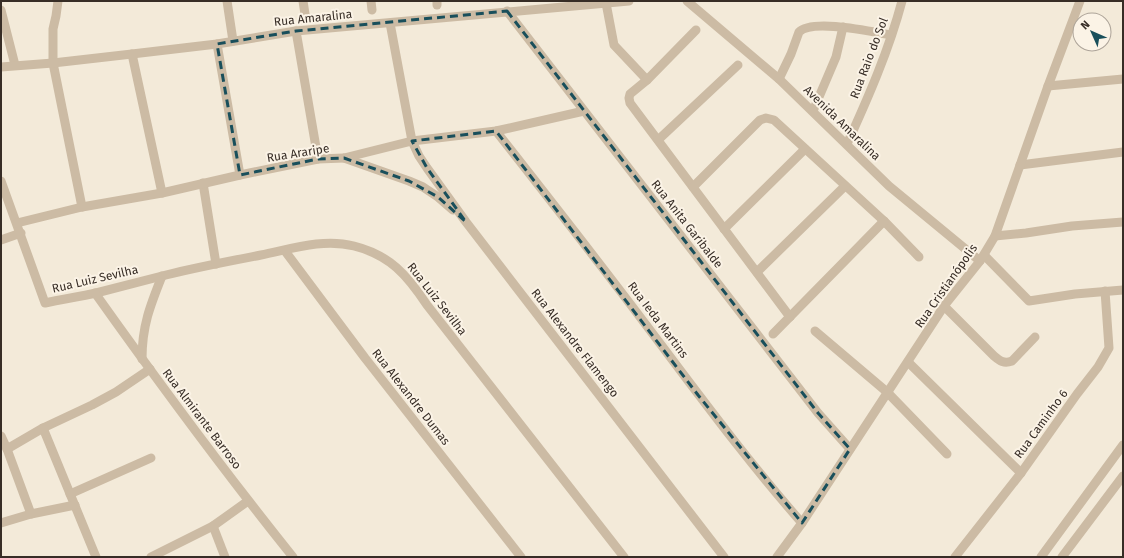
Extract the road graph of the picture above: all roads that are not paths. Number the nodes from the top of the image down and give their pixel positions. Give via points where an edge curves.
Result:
1 (58, 1) edge
2 (227, 1) edge
3 (303, 1) edge
4 (629, 1) edge
5 (687, 1) edge
6 (902, 1) edge
7 (1080, 1) edge
8 (606, 3) junction
9 (1, 10) edge
10 (507, 11) junction
11 (305, 14) dead end
12 (390, 23) junction
13 (843, 27) junction
14 (696, 30) dead end
15 (296, 31) junction
16 (891, 35) junction
17 (233, 41) junction
18 (217, 44) junction
19 (132, 54) junction
20 (53, 63) junction
21 (15, 65) junction
22 (738, 65) dead end
23 (1, 67) edge
24 (1123, 78) edge
25 (779, 79) junction
26 (647, 80) junction
27 (1048, 86) junction
28 (584, 111) junction
29 (813, 111) junction
30 (496, 131) junction
31 (658, 140) junction
32 (412, 141) junction
33 (847, 144) junction
34 (805, 149) junction
35 (1123, 152) edge
36 (344, 158) junction
37 (318, 159) junction
38 (1020, 165) junction
39 (240, 175) junction
40 (1, 181) edge
41 (203, 183) junction
42 (845, 186) junction
43 (693, 187) junction
44 (162, 193) junction
45 (82, 207) junction
46 (884, 221) junction
47 (466, 222) junction
48 (1123, 222) edge
49 (17, 223) junction
50 (724, 229) junction
51 (21, 233) junction
52 (995, 236) junction
53 (1, 240) edge
54 (285, 251) junction
55 (919, 257) dead end
56 (982, 258) junction
57 (216, 264) junction
58 (756, 272) junction
59 (162, 276) junction
60 (1123, 290) edge
61 (1105, 291) junction
62 (94, 294) junction
63 (944, 306) junction
64 (790, 317) junction
65 (815, 331) dead end
66 (773, 334) dead end
67 (1035, 336) dead end
68 (142, 359) junction
69 (908, 362) junction
70 (150, 369) junction
71 (887, 392) junction
72 (43, 428) junction
73 (1, 436) edge
74 (1123, 445) edge
75 (7, 449) junction
76 (850, 449) junction
77 (947, 454) dead end
78 (151, 458) dead end
79 (1021, 473) junction
80 (1123, 476) edge
81 (70, 494) junction
82 (248, 501) junction
83 (75, 505) junction
84 (31, 514) junction
85 (1, 523) edge
86 (802, 523) junction
87 (213, 526) junction
88 (96, 557) edge
89 (151, 557) edge
90 (225, 557) edge
91 (293, 557) edge
92 (521, 557) edge
93 (624, 557) edge
94 (724, 557) edge
95 (777, 557) edge
96 (955, 557) edge
97 (1041, 557) edge
98 (1062, 557) edge

1 - 20 street via 53,29
2 - 17 street
3 - 11 street
4 - 8 street, Rua Amaralina
5 - 25 street, Avenida Amaralina
6 - 16 street, Rua Raio do Sol
7 - 27 street, Rua Cristianópolis
8 - 10 street, Rua Amaralina
8 - 26 street via 614,45
9 - 21 street
10 - 12 street, Rua Amaralina
10 - 28 street, Rua Anita Garibalde
12 - 15 street, Rua Amaralina
12 - 32 street, Rua Alexandre Flamengo
13 - 16 street
13 - 25 street via 801,30
13 - 29 street via 836,57
14 - 26 street
15 - 17 street, Rua Amaralina
15 - 37 street
16 - 33 street, Rua Raio do Sol
17 - 18 street, Rua Amaralina
18 - 19 street, Rua Amaralina
18 - 39 street
19 - 20 street, Rua Amaralina
19 - 44 street
20 - 21 street, Rua Amaralina
20 - 45 street
21 - 23 street, Rua Amaralina
22 - 31 street
24 - 27 street
25 - 29 street, Avenida Amaralina
26 - 31 street via 630,94 629,98 630,103
27 - 38 street, Rua Cristianópolis
28 - 30 street, Rua Araripe
28 - 76 street, Rua Anita Garibalde via 818,413
29 - 33 street, Avenida Amaralina
30 - 32 street, Rua Araripe
30 - 86 street, Rua Ieda Martins via 750,462
31 - 43 street
32 - 36 street, Rua Araripe
32 - 47 street, Rua Alexandre Flamengo via 427,168
33 - 56 street, Avenida Amaralina via 889,186
34 - 42 street
34 - 43 street via 774,120 760,120
34 - 50 street
35 - 38 street
36 - 37 street, Rua Araripe
36 - 47 street via 423,187
37 - 39 street, Rua Araripe
38 - 52 street, Rua Cristianópolis
39 - 41 street, Rua Araripe
40 - 49 street
41 - 44 street, Rua Araripe
41 - 57 street
42 - 46 street
42 - 58 street
43 - 50 street
44 - 45 street, Rua Araripe
45 - 49 street, Rua Araripe
46 - 55 street
46 - 64 street
47 - 94 street, Rua Alexandre Flamengo
48 - 52 street
49 - 51 street
50 - 58 street
51 - 53 street
51 - 62 street, Rua Luiz Sevilha via 45,303
52 - 56 street, Rua Cristianópolis
54 - 57 street, Rua Luiz Sevilha
54 - 92 street, Rua Alexandre Dumas
54 - 93 street, Rua Luiz Sevilha via 321,243 353,246 377,254 394,265 412,282 427,305
56 - 61 street, Avenida Amaralina via 1029,301
56 - 63 street, Rua Cristianópolis
57 - 59 street, Rua Luiz Sevilha
58 - 64 street
59 - 62 street, Rua Luiz Sevilha
59 - 68 street via 144,326
60 - 61 street
61 - 79 street, Rua Caminho 6 via 1109,348
62 - 68 street, Rua Almirante Barroso
63 - 67 street via 1002,362 1012,361
63 - 69 street, Rua Cristianópolis
64 - 66 street
65 - 71 street
68 - 70 street, Rua Almirante Barroso
69 - 71 street, Rua Cristianópolis
69 - 79 street
70 - 72 street via 116,392
70 - 82 street, Rua Almirante Barroso
71 - 76 street, Rua Cristianópolis
71 - 77 street
72 - 75 street
72 - 81 street
73 - 75 street
74 - 97 street
75 - 84 street
76 - 86 street, Rua Cristianópolis
78 - 81 street
79 - 96 street, Rua Caminho 6
80 - 98 street
81 - 83 street
82 - 87 street
82 - 91 street, Rua Almirante Barroso
83 - 84 street
83 - 88 street
84 - 85 street
86 - 95 street, Rua Cristianópolis
87 - 89 street
87 - 90 street

